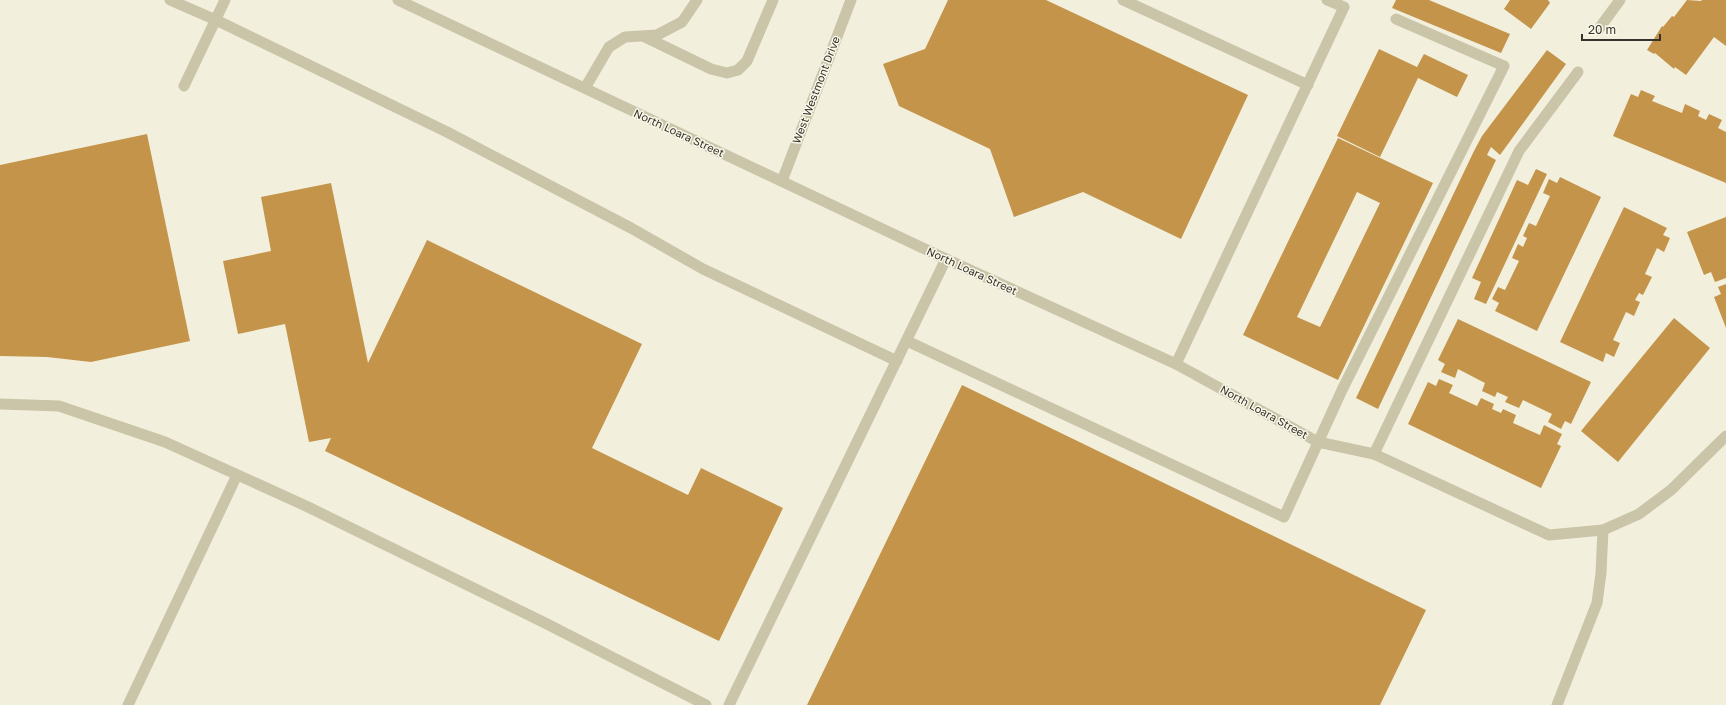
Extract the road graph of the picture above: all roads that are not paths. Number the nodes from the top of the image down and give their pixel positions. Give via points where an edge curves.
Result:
1 (170, 0) edge
2 (225, 0) edge
3 (398, 0) edge
4 (698, 0) edge
5 (773, 0) edge
6 (851, 0) edge
7 (1123, 0) edge
8 (1327, 0) edge
9 (1620, 0) edge
10 (1396, 19) dead end
11 (216, 20) junction
12 (1598, 30) dead end
13 (643, 36) junction
14 (1578, 72) dead end
15 (1308, 85) junction
16 (184, 86) dead end
17 (584, 88) junction
18 (782, 181) junction
19 (946, 259) junction
20 (907, 340) junction
21 (897, 361) junction
22 (1176, 364) junction
23 (0, 404) edge
24 (1726, 436) edge
25 (1318, 442) junction
26 (1374, 454) junction
27 (237, 475) junction
28 (1602, 530) junction
29 (128, 705) edge
30 (706, 705) edge
31 (729, 705) edge
32 (1557, 705) edge

1 - 11 street
2 - 11 street
3 - 17 street, North Loara Street
4 - 13 street via 682,22 657,35
5 - 13 street via 747,61 738,70 728,72 710,69
6 - 18 street, West Westmont Drive
7 - 15 street
8 - 15 street via 1344,7
9 - 12 street
10 - 25 street via 1504,66
11 - 16 street
11 - 21 street via 447,132 631,228 703,269
13 - 17 street via 625,37 610,47
14 - 26 street via 1519,152
15 - 22 street
17 - 18 street, North Loara Street
18 - 19 street, North Loara Street
19 - 20 street
19 - 22 street, North Loara Street
20 - 21 street
20 - 25 street via 1284,517
21 - 31 street
22 - 25 street, North Loara Street
23 - 27 street via 59,406 165,442
24 - 28 street via 1671,490 1645,510
25 - 26 street, North Loara Street
26 - 28 street, North Loara Street via 1549,535
27 - 29 street
27 - 30 street via 306,506
28 - 32 street via 1597,603

